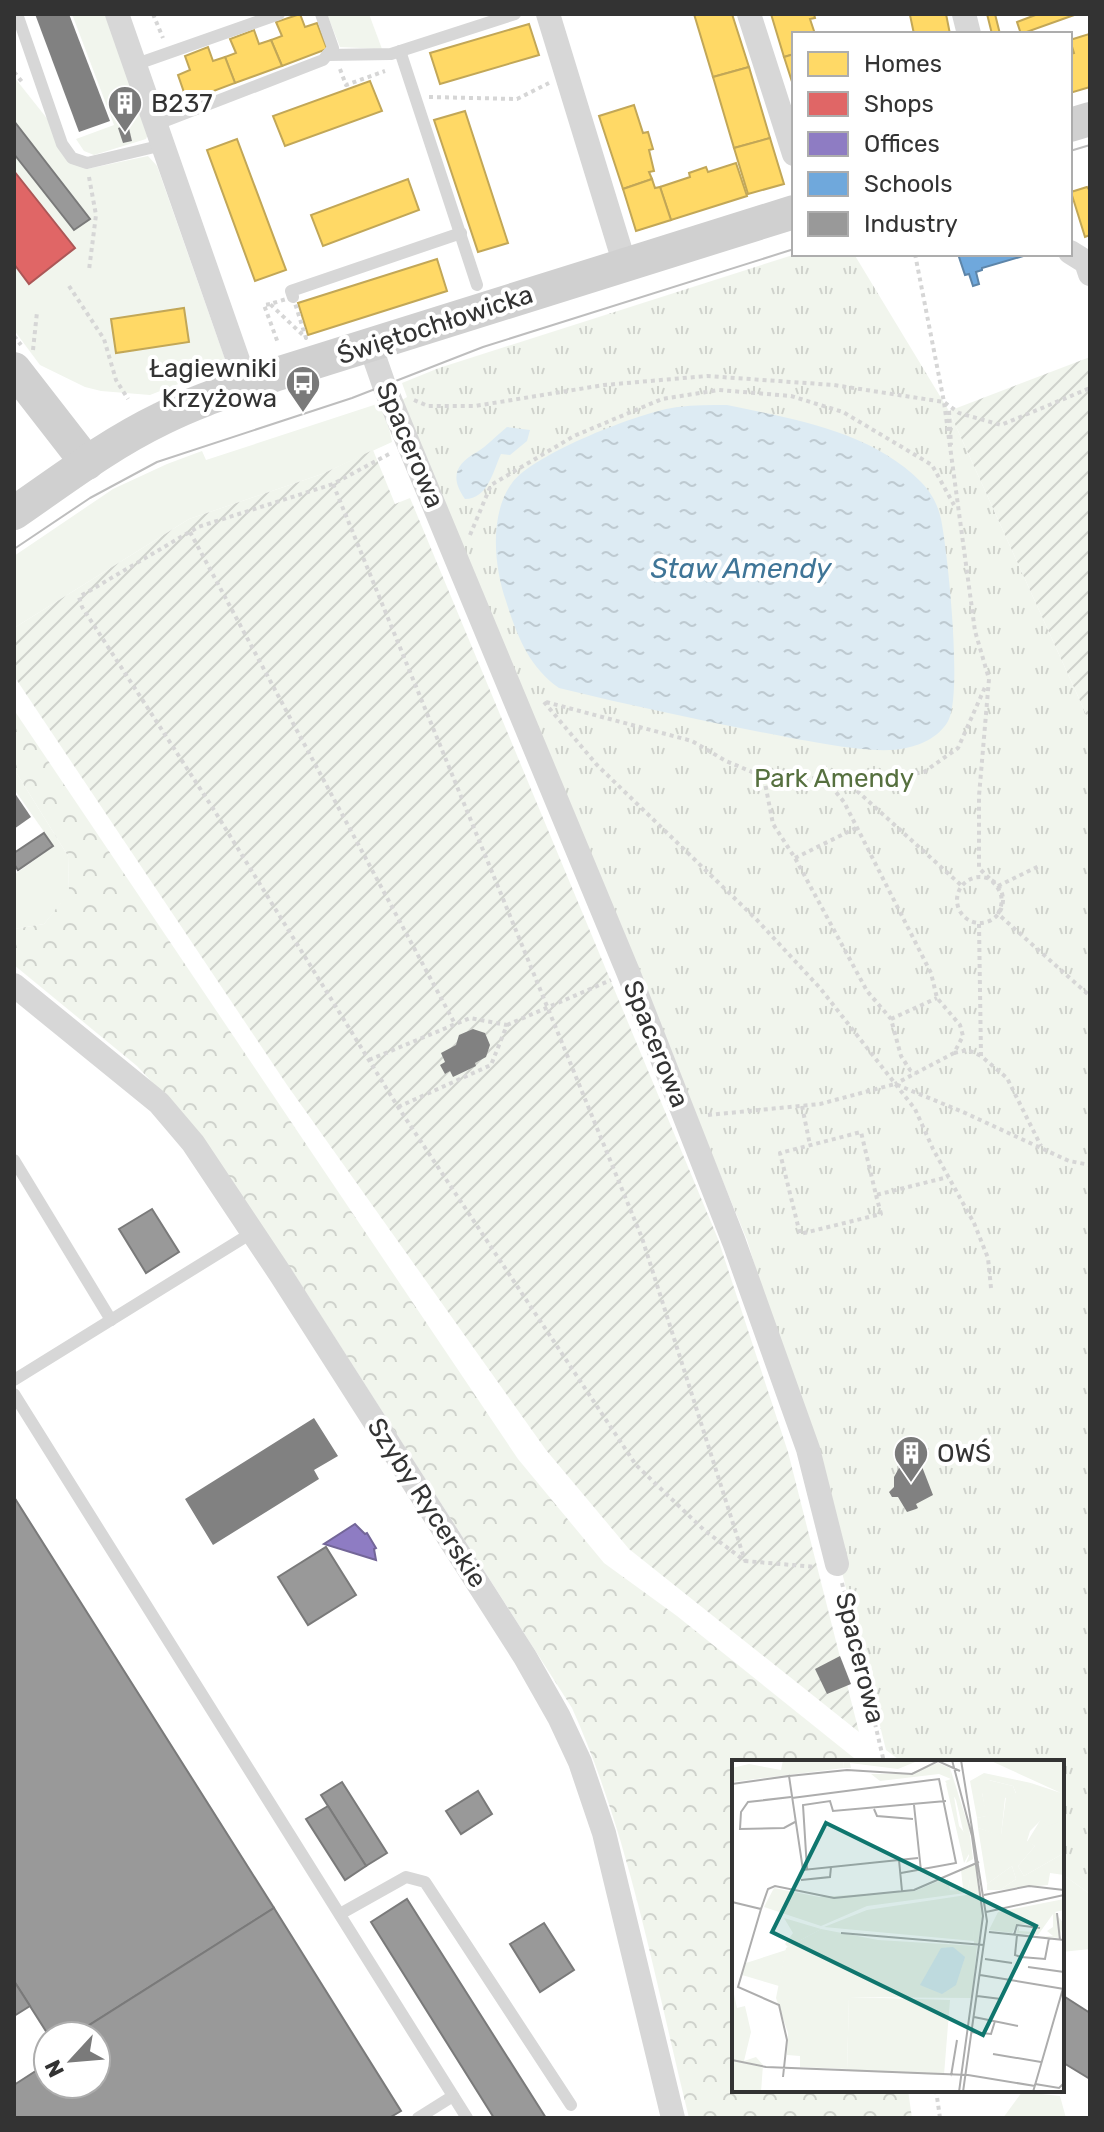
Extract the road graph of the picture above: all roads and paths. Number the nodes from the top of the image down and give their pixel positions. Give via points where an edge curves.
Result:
1 (17, 14) edge
2 (117, 14) edge
3 (153, 14) edge
4 (279, 14) edge
5 (321, 14) edge
6 (515, 14) edge
7 (548, 14) edge
8 (749, 14) edge
9 (400, 51) junction
10 (169, 54) junction
11 (327, 55) junction
12 (134, 65) junction
13 (552, 81) dead end
14 (415, 96) junction
15 (159, 135) junction
16 (792, 148) edge
17 (87, 163) junction
18 (792, 213) edge
19 (461, 233) junction
20 (915, 256) edge
21 (625, 265) junction
22 (89, 270) dead end
23 (477, 285) dead end
24 (69, 286) dead end
25 (293, 297) junction
26 (270, 304) junction
27 (37, 312) dead end
28 (278, 343) dead end
29 (370, 345) junction
30 (239, 363) dead end
31 (23, 364) edge
32 (1090, 388) edge
33 (407, 397) dead end
34 (128, 399) dead end
35 (944, 402) junction
36 (949, 411) dead end
37 (409, 443) junction
38 (87, 463) junction
39 (333, 484) junction
40 (956, 509) junction
41 (14, 513) edge
42 (190, 532) junction
43 (451, 542) junction
44 (989, 679) junction
45 (510, 689) junction
46 (544, 702) junction
47 (764, 777) junction
48 (826, 780) junction
49 (845, 780) junction
50 (856, 828) junction
51 (795, 858) junction
52 (1041, 865) dead end
53 (990, 880) junction
54 (962, 886) junction
55 (998, 886) junction
56 (998, 914) junction
57 (979, 924) junction
58 (628, 972) junction
59 (14, 985) edge
60 (1090, 996) edge
61 (937, 998) junction
62 (546, 1006) junction
63 (891, 1019) junction
64 (455, 1024) junction
65 (507, 1025) junction
66 (954, 1053) junction
67 (981, 1056) junction
68 (369, 1060) junction
69 (916, 1073) junction
70 (895, 1084) junction
71 (802, 1106) junction
72 (398, 1107) junction
73 (686, 1117) junction
74 (810, 1145) junction
75 (1042, 1149) junction
76 (14, 1160) edge
77 (1090, 1165) edge
78 (948, 1177) junction
79 (876, 1195) junction
80 (253, 1232) junction
81 (991, 1288) dead end
82 (111, 1320) junction
83 (14, 1380) edge
84 (14, 1394) edge
85 (745, 1561) junction
86 (837, 1564) junction
87 (884, 1760) edge
88 (340, 1914) junction
89 (936, 2092) edge
90 (453, 2096) junction
91 (571, 2105) dead end
92 (418, 2118) edge
93 (467, 2118) edge
94 (673, 2118) edge
95 (940, 2118) edge

1 - 17 lane via 62,144 72,158
2 - 12 street
3 - 10 path
4 - 10 lane
5 - 11 lane via 333,48
6 - 9 lane
7 - 21 street
8 - 16 street
9 - 11 lane
9 - 14 lane
10 - 12 lane
11 - 15 lane
12 - 15 street
13 - 14 path via 517,99
14 - 19 lane
15 - 17 lane
15 - 30 street
17 - 22 path via 96,215
18 - 21 main road, Świętochłowicka
19 - 23 lane
19 - 25 lane via 291,291
20 - 35 path
21 - 29 main road, Świętochłowicka
24 - 34 path via 104,339 116,380
25 - 26 path
25 - 26 path via 306,338
26 - 28 path via 264,305
27 - 31 path
29 - 37 street, Spacerowa
29 - 38 main road, Świętochłowicka via 203,400
31 - 38 main road
32 - 35 path via 1001,425 959,413
33 - 35 path via 428,406 475,406 604,385 707,376 834,385
35 - 40 path
36 - 40 path
37 - 39 path
37 - 43 street, Spacerowa
38 - 41 main road, Świętochłowicka
39 - 42 path
39 - 62 path
40 - 43 path via 932,465 843,412 791,396 719,390 662,399 574,436 491,485 470,534
40 - 44 path via 975,631
42 - 64 path
42 - 68 path via 79,597 82,607
43 - 45 street, Spacerowa
44 - 49 path via 958,748 924,772
44 - 53 path via 979,868
45 - 46 path
45 - 58 street, Spacerowa
46 - 47 path via 692,741
46 - 70 path via 597,765 820,988
47 - 48 path
47 - 51 path via 773,824
48 - 49 path
48 - 50 path
49 - 54 path
50 - 51 path
50 - 61 path via 931,973
51 - 63 path via 867,991
52 - 55 path
53 - 54 path via 975,878
53 - 55 path
54 - 57 path via 957,899 961,913
55 - 56 path via 1003,903
56 - 57 path
56 - 60 path
57 - 67 path
58 - 62 path
58 - 73 street, Spacerowa
59 - 80 street, Szyby Rycerskie via 159,1103
61 - 63 path
61 - 66 path via 960,1025 963,1036
62 - 65 path
62 - 85 path via 642,1238
63 - 69 path via 901,1056
64 - 65 path via 470,1018
64 - 68 path
65 - 72 path via 491,1065
66 - 67 path via 968,1050
66 - 69 path
67 - 75 path via 1007,1078
68 - 72 path
69 - 70 path
70 - 71 path
70 - 75 path
70 - 78 path via 915,1109
71 - 73 path
71 - 74 path
72 - 85 path via 636,1465
73 - 86 street, Spacerowa via 808,1449
74 - 79 path via 861,1132
74 - 79 path via 780,1153 800,1234 881,1214
75 - 77 path
76 - 82 lane
78 - 79 path
78 - 81 path via 988,1258
80 - 82 lane
80 - 94 street, Szyby Rycerskie via 525,1657 564,1728 604,1833
82 - 83 lane
84 - 88 lane
85 - 86 path
86 - 87 path, Spacerowa
88 - 90 lane
88 - 91 lane via 406,1877 425,1882
89 - 95 path
90 - 92 lane
90 - 93 lane

